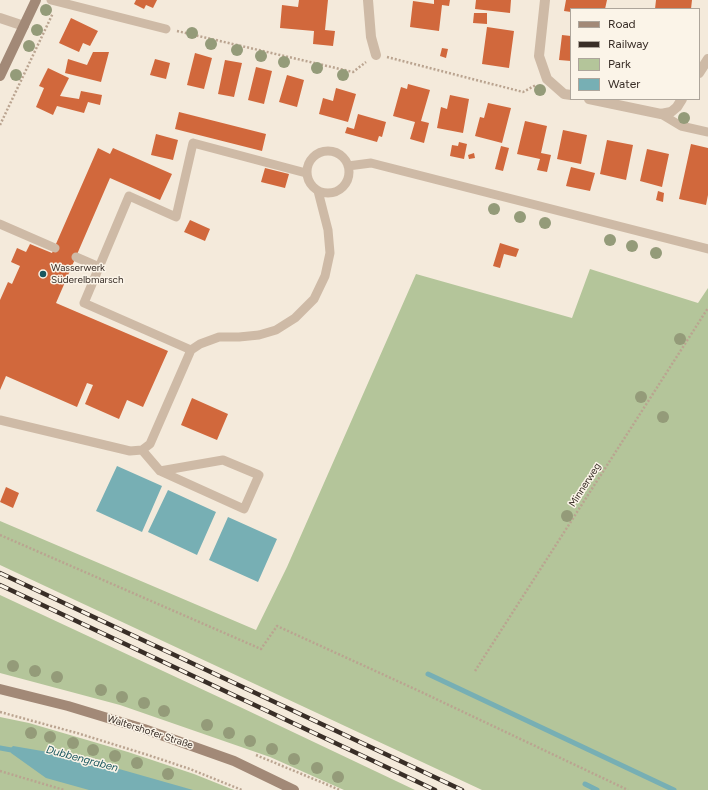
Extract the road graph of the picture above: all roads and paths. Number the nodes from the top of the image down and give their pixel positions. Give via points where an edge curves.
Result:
1 (36, 0) edge
2 (368, 0) edge
3 (545, 0) edge
4 (54, 1) edge
5 (0, 18) edge
6 (24, 26) junction
7 (166, 29) joint
8 (376, 55) junction
9 (708, 59) edge
10 (700, 71) edge
11 (0, 76) edge
12 (547, 79) junction
13 (570, 95) edge
14 (595, 100) edge
15 (681, 100) edge
16 (661, 114) junction
17 (0, 125) edge
18 (708, 132) edge
19 (348, 166) junction
20 (306, 174) junction
21 (318, 191) junction
22 (0, 224) edge
23 (55, 248) dead end
24 (708, 249) edge
25 (76, 257) dead end
26 (99, 267) junction
27 (708, 308) edge
28 (190, 350) junction
29 (0, 420) edge
30 (142, 450) junction
31 (160, 471) junction
32 (0, 535) edge
33 (475, 671) dead end
34 (0, 688) edge
35 (0, 712) edge
36 (0, 771) edge
37 (64, 790) edge
38 (242, 790) edge
39 (294, 790) edge
40 (628, 790) edge

1 - 6 main road
2 - 8 street via 371,37
3 - 12 street via 539,56
4 - 7 lane
4 - 17 path
5 - 6 street
6 - 11 main road
7 - 8 path via 353,72
8 - 12 path via 523,92
9 - 10 street
12 - 13 street via 564,94
14 - 16 street
15 - 16 street via 671,112
16 - 18 lane via 681,126
19 - 20 lane via 338,153 322,152 314,155
19 - 21 lane via 349,174 341,188 334,192
19 - 24 lane via 371,163
20 - 21 lane via 311,185
20 - 26 lane via 193,143 176,217 130,196
21 - 28 lane via 328,230 330,253 325,276 314,299 295,318 276,330 259,335 219,337
22 - 23 lane
25 - 26 lane
26 - 28 lane via 84,303
27 - 33 path, Minnerweg
28 - 30 lane via 150,444
29 - 30 lane via 130,452
30 - 31 lane
31 - 31 lane via 244,509 259,475 223,460
32 - 40 path via 262,649 277,626
34 - 39 main road, Waltershofer Straße via 144,729 234,761
35 - 38 path via 148,755
36 - 37 path

